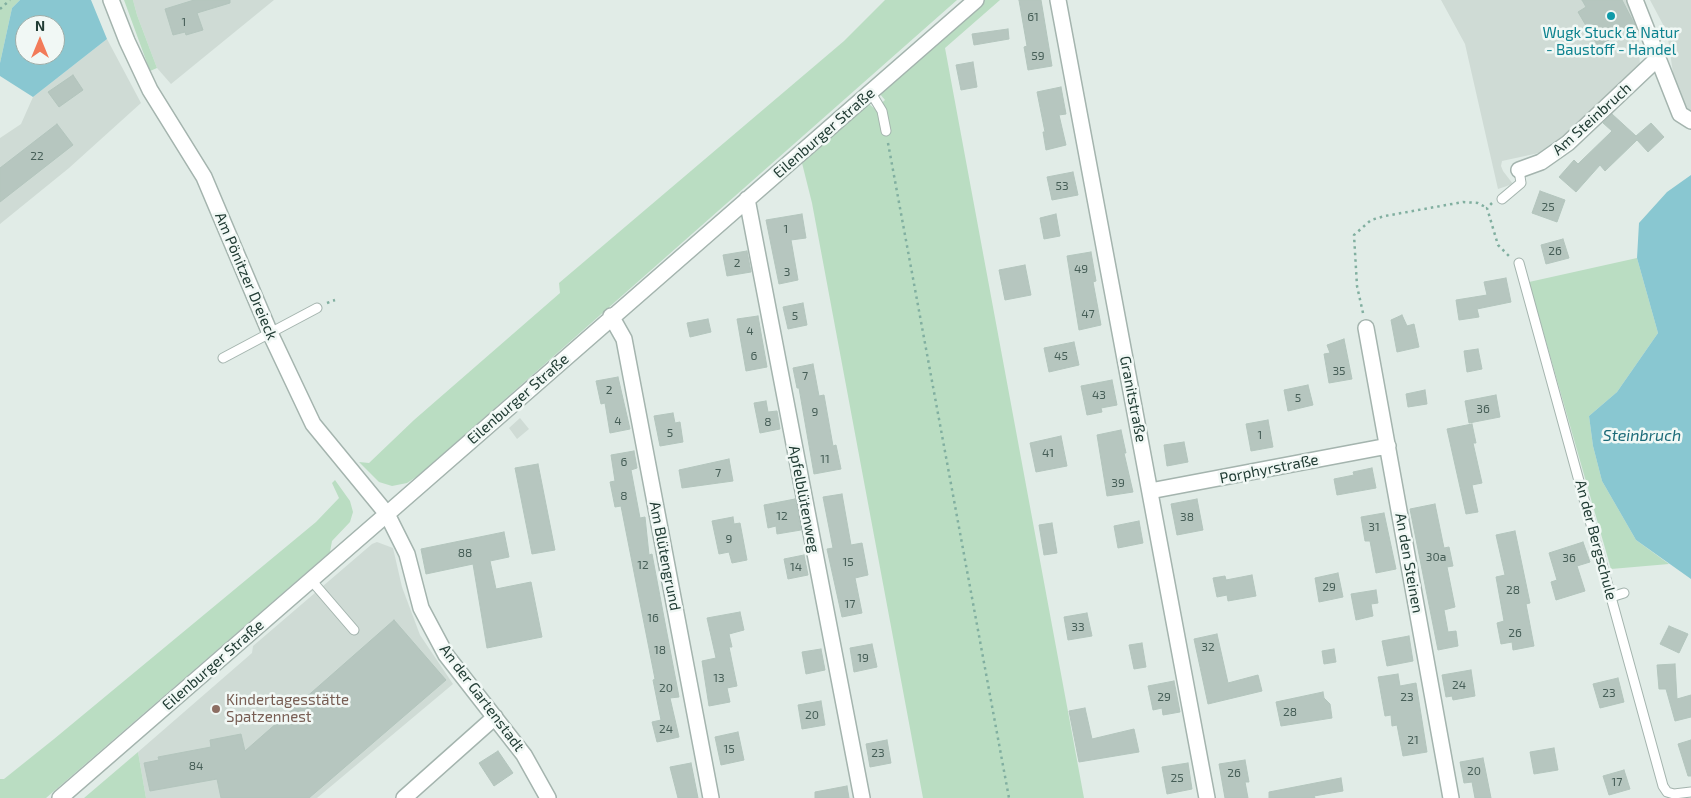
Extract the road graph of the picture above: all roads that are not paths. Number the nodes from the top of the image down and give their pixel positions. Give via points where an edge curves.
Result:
1 (111, 0) edge
2 (976, 0) edge
3 (1058, 0) edge
4 (1635, 0) edge
5 (1658, 58) junction
6 (871, 93) junction
7 (1691, 121) edge
8 (886, 131) road end
9 (1519, 170) joint
10 (747, 199) junction
11 (1502, 199) road end
12 (1519, 263) road end
13 (316, 308) dead end
14 (611, 316) junction
15 (1366, 328) road end
16 (270, 333) junction
17 (223, 358) dead end
18 (1388, 446) junction
19 (1150, 491) junction
20 (387, 514) junction
21 (311, 580) junction
22 (1624, 593) dead end
23 (1611, 597) junction
24 (354, 630) dead end
25 (494, 717) junction
26 (1691, 792) edge
27 (418, 793) edge
28 (60, 798) edge
29 (404, 798) edge
30 (548, 798) edge
31 (711, 798) edge
32 (862, 798) edge
33 (1207, 798) edge
34 (1451, 798) edge

1 - 16 street, Am Pönitzer Dreieck via 150,90 204,177
2 - 6 street, Eilenburger Straße
3 - 19 street, Granitstraße
4 - 5 street
5 - 7 street via 1680,114
5 - 9 street, Am Steinbruch via 1562,147 1541,162
6 - 8 lane via 882,111
6 - 10 street, Eilenburger Straße
9 - 11 lane via 1521,183
10 - 14 street, Eilenburger Straße
10 - 32 street, Apfelblütenweg
12 - 23 lane, An der Bergschule
13 - 16 lane
14 - 20 street, Eilenburger Straße
14 - 31 street, Am Blütengrund via 624,339
15 - 18 street, An den Steinen
16 - 17 lane
16 - 20 street, Am Pönitzer Dreieck via 313,424
18 - 19 street, Porphyrstraße
18 - 34 street, An den Steinen
19 - 33 street, Granitstraße
20 - 21 street, Eilenburger Straße
20 - 25 street, An der Gartenstadt via 407,554 421,608 446,655
21 - 24 lane
21 - 28 street, Eilenburger Straße
22 - 23 lane
23 - 26 lane, An der Bergschule via 1664,786 1667,792 1674,794
25 - 27 street
25 - 30 street, An der Gartenstadt via 524,755
27 - 29 street

